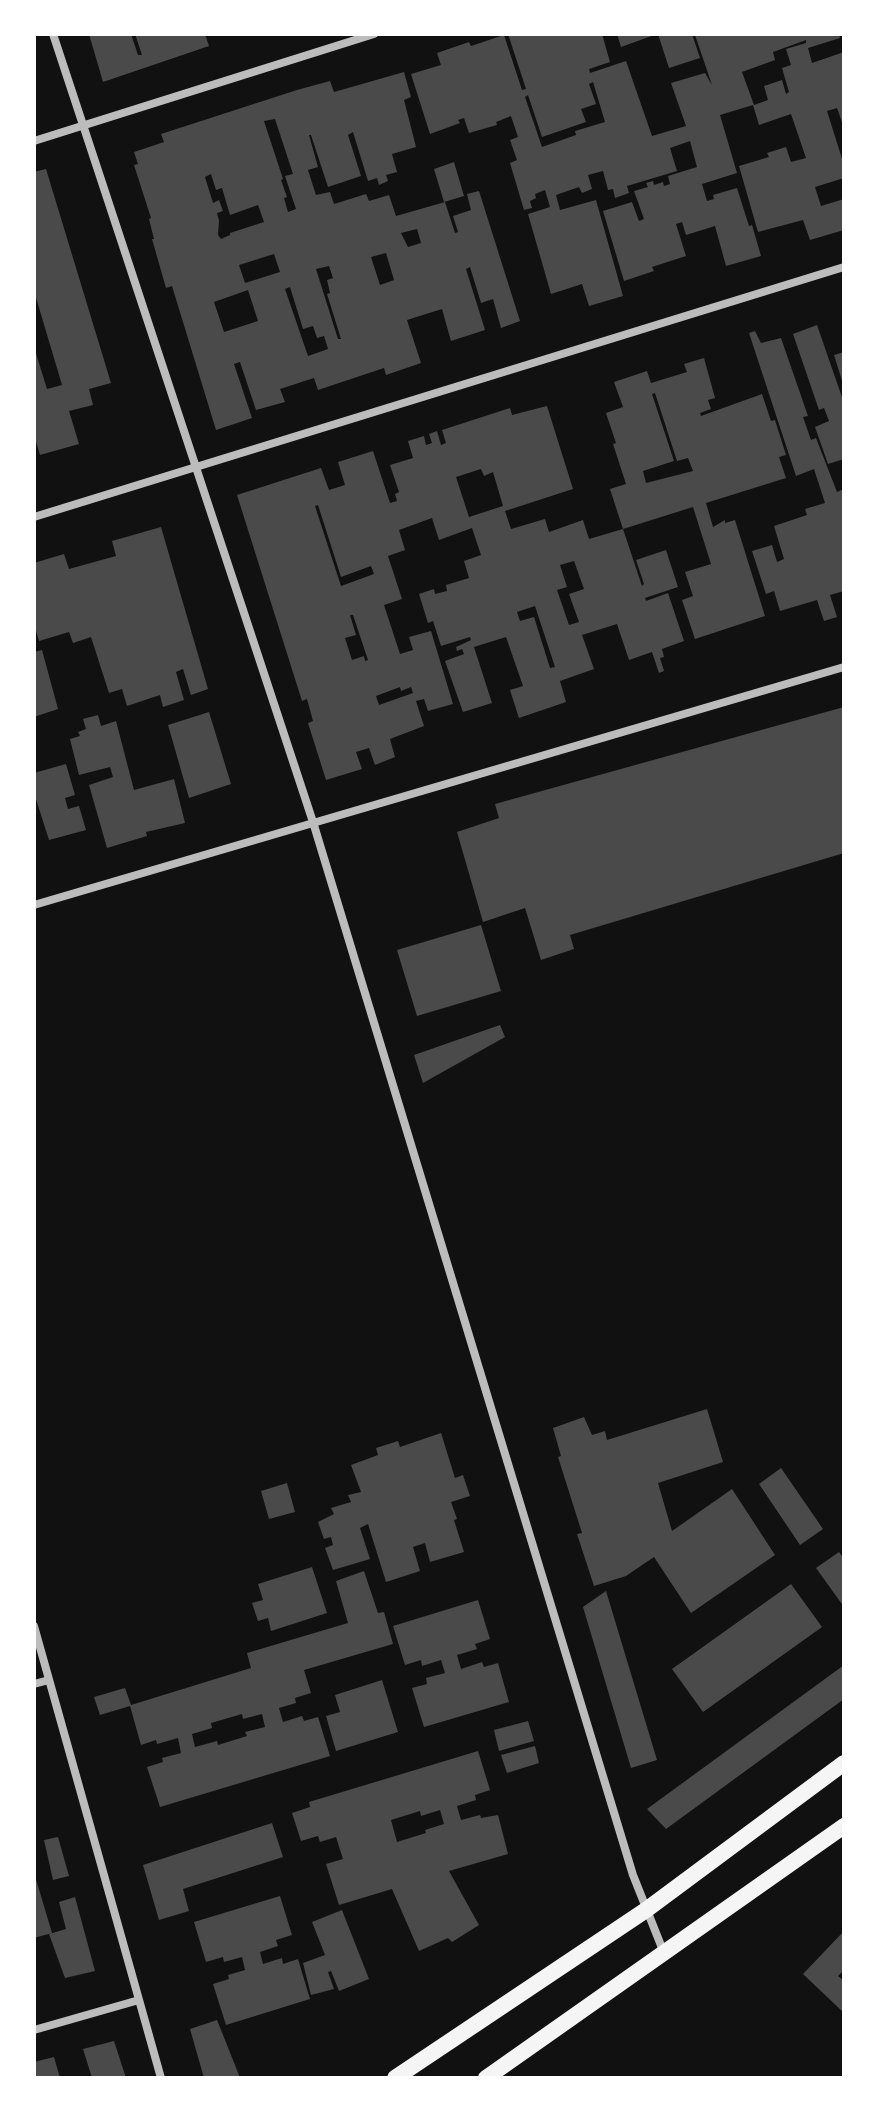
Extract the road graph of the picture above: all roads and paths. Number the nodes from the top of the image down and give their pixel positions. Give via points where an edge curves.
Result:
1 (53, 34) edge
2 (374, 34) edge
3 (82, 126) junction
4 (34, 141) edge
5 (844, 267) edge
6 (196, 467) junction
7 (34, 517) edge
8 (844, 667) edge
9 (313, 822) junction
10 (34, 905) edge
11 (34, 1626) edge
12 (49, 1680) junction
13 (34, 1684) edge
14 (844, 1763) edge
15 (844, 1826) edge
16 (646, 1910) junction
17 (664, 1953) junction
18 (139, 2000) junction
19 (34, 2030) edge
20 (161, 2078) edge
21 (395, 2078) edge
22 (486, 2078) edge

1 - 3 street
2 - 3 street
3 - 4 street
3 - 6 street
5 - 6 street
6 - 7 street
6 - 9 street
8 - 9 street
9 - 10 street
9 - 16 street
11 - 12 street
12 - 13 street
12 - 18 street
14 - 16 main road
15 - 17 main road
16 - 17 street
16 - 21 main road
17 - 22 main road
18 - 19 street
18 - 20 street

